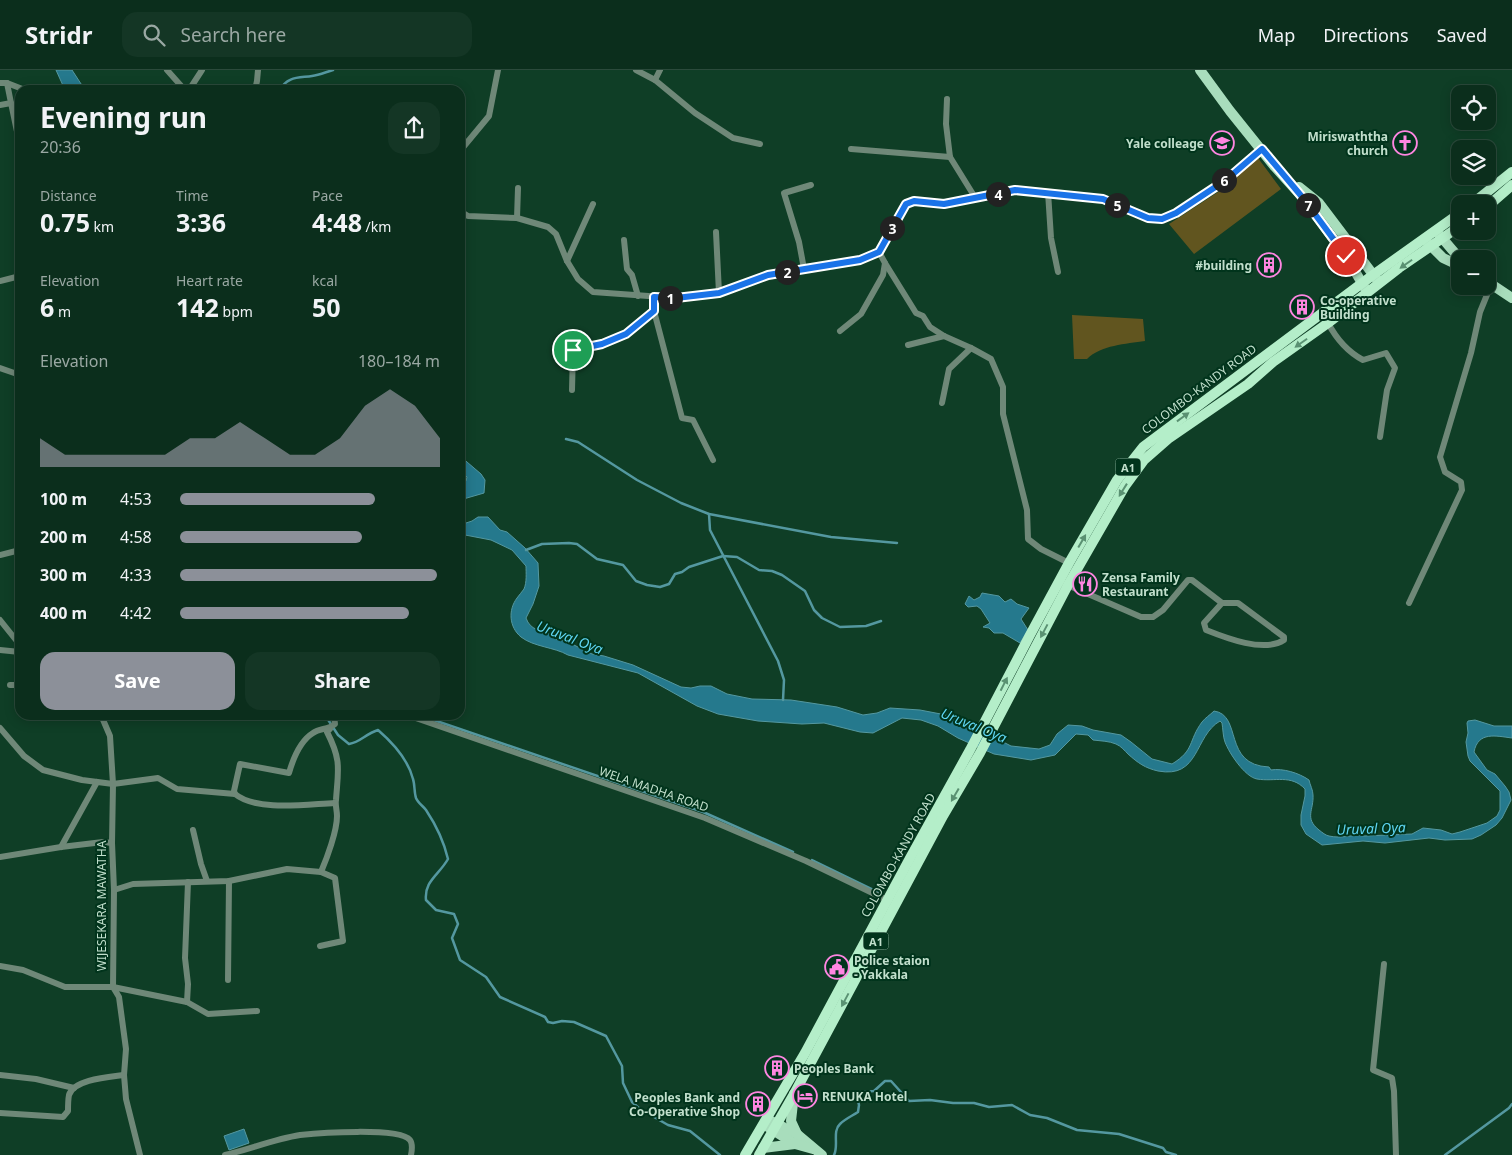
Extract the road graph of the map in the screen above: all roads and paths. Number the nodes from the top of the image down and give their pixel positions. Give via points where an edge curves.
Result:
1 (167, 70) edge
2 (202, 70) edge
3 (258, 70) edge
4 (498, 70) edge
5 (636, 70) edge
6 (660, 70) edge
7 (1200, 70) edge
8 (654, 80) junction
9 (4, 83) edge
10 (180, 85) edge
11 (192, 85) edge
12 (256, 85) edge
13 (948, 99) dead end
14 (11, 103) junction
15 (0, 105) edge
16 (15, 122) edge
17 (760, 144) dead end
18 (465, 145) edge
19 (851, 148) dead end
20 (1262, 149) junction
21 (950, 157) junction
22 (1276, 167) junction
23 (1512, 172) edge
24 (811, 185) dead end
25 (1512, 185) edge
26 (518, 188) dead end
27 (1048, 192) junction
28 (1483, 195) edge
29 (976, 199) junction
30 (1496, 199) edge
31 (593, 204) dead end
32 (465, 214) edge
33 (517, 218) junction
34 (1451, 223) edge
35 (1451, 230) edge
36 (716, 232) dead end
37 (1439, 235) junction
38 (624, 240) dead end
39 (1427, 243) junction
40 (1452, 250) edge
41 (879, 252) junction
42 (567, 261) junction
43 (1451, 262) edge
44 (885, 263) junction
45 (804, 268) junction
46 (1058, 272) dead end
47 (15, 277) edge
48 (1377, 279) junction
49 (0, 281) edge
50 (1365, 288) junction
51 (1496, 288) edge
52 (719, 293) junction
53 (1485, 295) edge
54 (638, 296) junction
55 (654, 297) junction
56 (1512, 298) edge
57 (654, 311) junction
58 (1328, 323) junction
59 (840, 331) dead end
60 (944, 336) junction
61 (908, 345) dead end
62 (972, 348) junction
63 (0, 368) edge
64 (15, 374) edge
65 (1241, 375) junction
66 (1248, 384) junction
67 (572, 390) dead end
68 (942, 403) dead end
69 (1380, 437) dead end
70 (713, 460) dead end
71 (15, 551) edge
72 (0, 555) edge
73 (1069, 563) junction
74 (1064, 583) junction
75 (1222, 603) junction
76 (1409, 603) dead end
77 (0, 620) edge
78 (15, 639) edge
79 (0, 650) edge
80 (15, 652) edge
81 (10, 685) dead end
82 (15, 685) edge
83 (103, 720) edge
84 (334, 720) edge
85 (421, 720) edge
86 (333, 727) junction
87 (0, 728) edge
88 (97, 782) junction
89 (113, 784) junction
90 (235, 794) junction
91 (335, 803) junction
92 (193, 830) dead end
93 (112, 843) junction
94 (61, 847) junction
95 (0, 857) edge
96 (914, 859) junction
97 (321, 872) junction
98 (206, 881) junction
99 (229, 881) junction
100 (188, 882) junction
101 (114, 890) junction
102 (887, 900) junction
103 (320, 946) dead end
104 (1384, 964) dead end
105 (0, 966) edge
106 (228, 980) dead end
107 (113, 987) junction
108 (187, 1002) junction
109 (257, 1011) dead end
110 (0, 1075) edge
111 (124, 1075) junction
112 (74, 1088) junction
113 (794, 1094) junction
114 (0, 1113) edge
115 (765, 1121) junction
116 (775, 1127) junction
117 (797, 1134) junction
118 (795, 1144) junction
119 (761, 1151) edge
120 (819, 1153) edge
121 (746, 1154) edge
122 (140, 1155) edge
123 (226, 1155) edge
124 (411, 1155) edge
125 (1396, 1155) edge

1 - 10 street
2 - 11 street
3 - 12 street
4 - 18 street via 489,116
5 - 8 street
6 - 8 street
7 - 20 main road
8 - 17 street via 733,138
9 - 14 street
13 - 21 street via 946,124
14 - 15 street
14 - 16 street
19 - 21 street
20 - 22 main road
20 - 27 street via 1226,180 1162,219 1148,218 1103,199
21 - 29 street
22 - 48 main road via 1319,203
22 - 50 main road via 1346,256
23 - 28 highway
24 - 45 street via 784,192
25 - 30 highway
26 - 33 street
27 - 29 street via 1015,190
27 - 46 street via 1051,238
29 - 41 street via 944,204 914,201 906,204
31 - 42 street
32 - 33 street
33 - 42 street via 548,227 556,234
34 - 37 highway, COLOMBO-KANDY ROAD / A1
35 - 37 highway, COLOMBO-KANDY ROAD / A1
36 - 52 street
37 - 39 highway, COLOMBO-KANDY ROAD / A1
37 - 40 main road
38 - 54 street via 627,269
39 - 43 main road
39 - 48 highway, COLOMBO-KANDY ROAD / A1
41 - 44 street
41 - 45 street via 860,260
42 - 54 street via 578,279 594,292
44 - 59 street via 883,275 861,314
44 - 60 street via 916,313
45 - 52 street via 768,275
47 - 49 street
48 - 50 highway, COLOMBO-KANDY ROAD / A1
50 - 58 highway, COLOMBO-KANDY ROAD / A1
50 - 65 highway, COLOMBO-KANDY ROAD / A1 via 1269,352
51 - 56 main road
52 - 55 street
53 - 76 street via 1440,457 1445,472 1461,482 1462,490
54 - 55 street
55 - 57 street
57 - 67 street via 626,334 602,344 573,350
57 - 70 street via 682,418 693,420
58 -> 66 highway, COLOMBO-KANDY ROAD / A1
58 - 69 street via 1334,335 1354,356 1363,360 1386,353 1395,368 1387,390
60 - 61 street
60 - 62 street
62 - 68 street via 949,369
62 - 73 street via 991,359 1003,387 1003,414 1027,510 1028,539
63 - 64 street
65 - 66 highway
73 -> 65 highway, COLOMBO-KANDY ROAD / A1 via 1117,480 1143,446
66 -> 74 highway, COLOMBO-KANDY ROAD / A1 via 1168,439 1144,460
71 - 72 street
73 - 74 highway, COLOMBO-KANDY ROAD / A1
74 - 75 street via 1141,618 1152,617 1163,610 1188,580
74 - 96 highway, COLOMBO-KANDY ROAD / A1 via 975,752
75 - 75 street via 1238,603 1284,640 1278,644 1232,641 1206,630 1204,623
77 - 78 street
79 - 80 street
81 - 82 street
83 - 89 street, WIJESEKARA MAWATHA via 110,736
84 - 86 street
85 - 102 street, WELA MADHA ROAD via 705,818
86 - 90 street via 314,732 306,740 293,759 289,773 240,764
86 - 91 street via 327,732 335,747 340,770
87 - 88 street via 24,756 43,770
88 - 89 street
88 - 94 street
89 - 90 street via 158,778 177,789
89 - 93 street, WIJESEKARA MAWATHA
90 - 91 street via 242,799 271,805
91 - 97 street via 337,816
92 - 98 street
93 - 94 street
93 - 101 street, WIJESEKARA MAWATHA
94 - 95 street
96 - 102 highway, COLOMBO-KANDY ROAD / A1
96 -> 113 highway, COLOMBO-KANDY ROAD / A1
97 - 99 street via 287,869
97 - 103 street via 335,878 343,941
98 - 99 street
98 - 100 street
99 - 106 street
100 - 101 street via 133,884
100 - 108 street
101 - 107 street, WIJESEKARA MAWATHA
102 - 115 highway, COLOMBO-KANDY ROAD / A1 via 801,1061
104 - 125 street via 1373,1070 1392,1078
105 - 107 street via 22,970 65,987
107 - 108 street
107 - 111 street, WIJESEKARA MAWATHA via 119,997 126,1049
108 - 109 street via 208,1014
110 - 112 street
111 - 112 street via 93,1079
111 - 122 street, WIJESEKARA MAWATHA via 126,1099
112 - 114 street via 69,1094 68,1111 63,1117
113 - 116 highway, COLOMBO-KANDY ROAD / A1
113 - 117 main road via 791,1121
115 - 116 main road
115 - 121 highway, COLOMBO-KANDY ROAD / A1
116 - 117 main road
116 - 118 main road
116 - 119 highway, COLOMBO-KANDY ROAD / A1
117 - 120 main road
118 - 119 main road
118 - 120 main road
123 - 124 street via 300,1135 380,1131 409,1139

